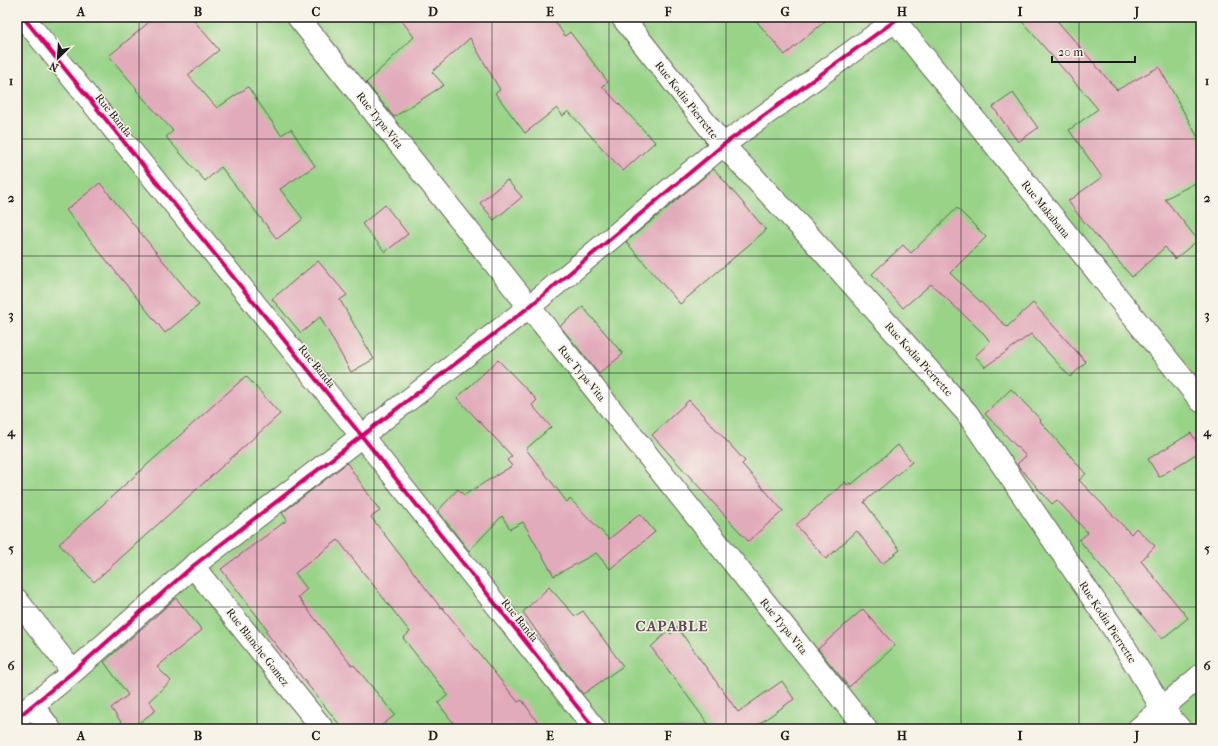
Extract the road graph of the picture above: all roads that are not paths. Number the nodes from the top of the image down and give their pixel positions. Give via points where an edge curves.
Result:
1 (23, 17) edge
2 (298, 17) edge
3 (622, 17) edge
4 (896, 18) edge
5 (723, 145) junction
6 (529, 307) junction
7 (1201, 400) edge
8 (361, 435) junction
9 (193, 566) junction
10 (17, 600) edge
11 (73, 672) junction
12 (1201, 675) edge
13 (1162, 708) junction
14 (25, 712) edge
15 (50, 729) edge
16 (323, 729) edge
17 (595, 729) edge
18 (866, 729) edge
19 (1138, 729) edge
20 (1180, 729) edge

1 - 8 street, Rue Banda
2 - 6 street, Rue Typa-Vita
3 - 5 street, Rue Kodia Pierrette
4 - 5 street
4 - 7 street, Rue Makabana
5 - 6 street
5 - 13 street, Rue Kodia Pierrette via 811,238 967,413 1115,631
6 - 8 street
6 - 18 street, Rue Typa-Vita
8 - 9 street
8 - 17 street, Rue Banda
9 - 11 street
9 - 16 street, Rue Blanche Gomez
10 - 11 street
11 - 14 street
12 - 13 street
13 - 19 street
13 - 20 street, Rue Kodia Pierrette
14 - 15 street

